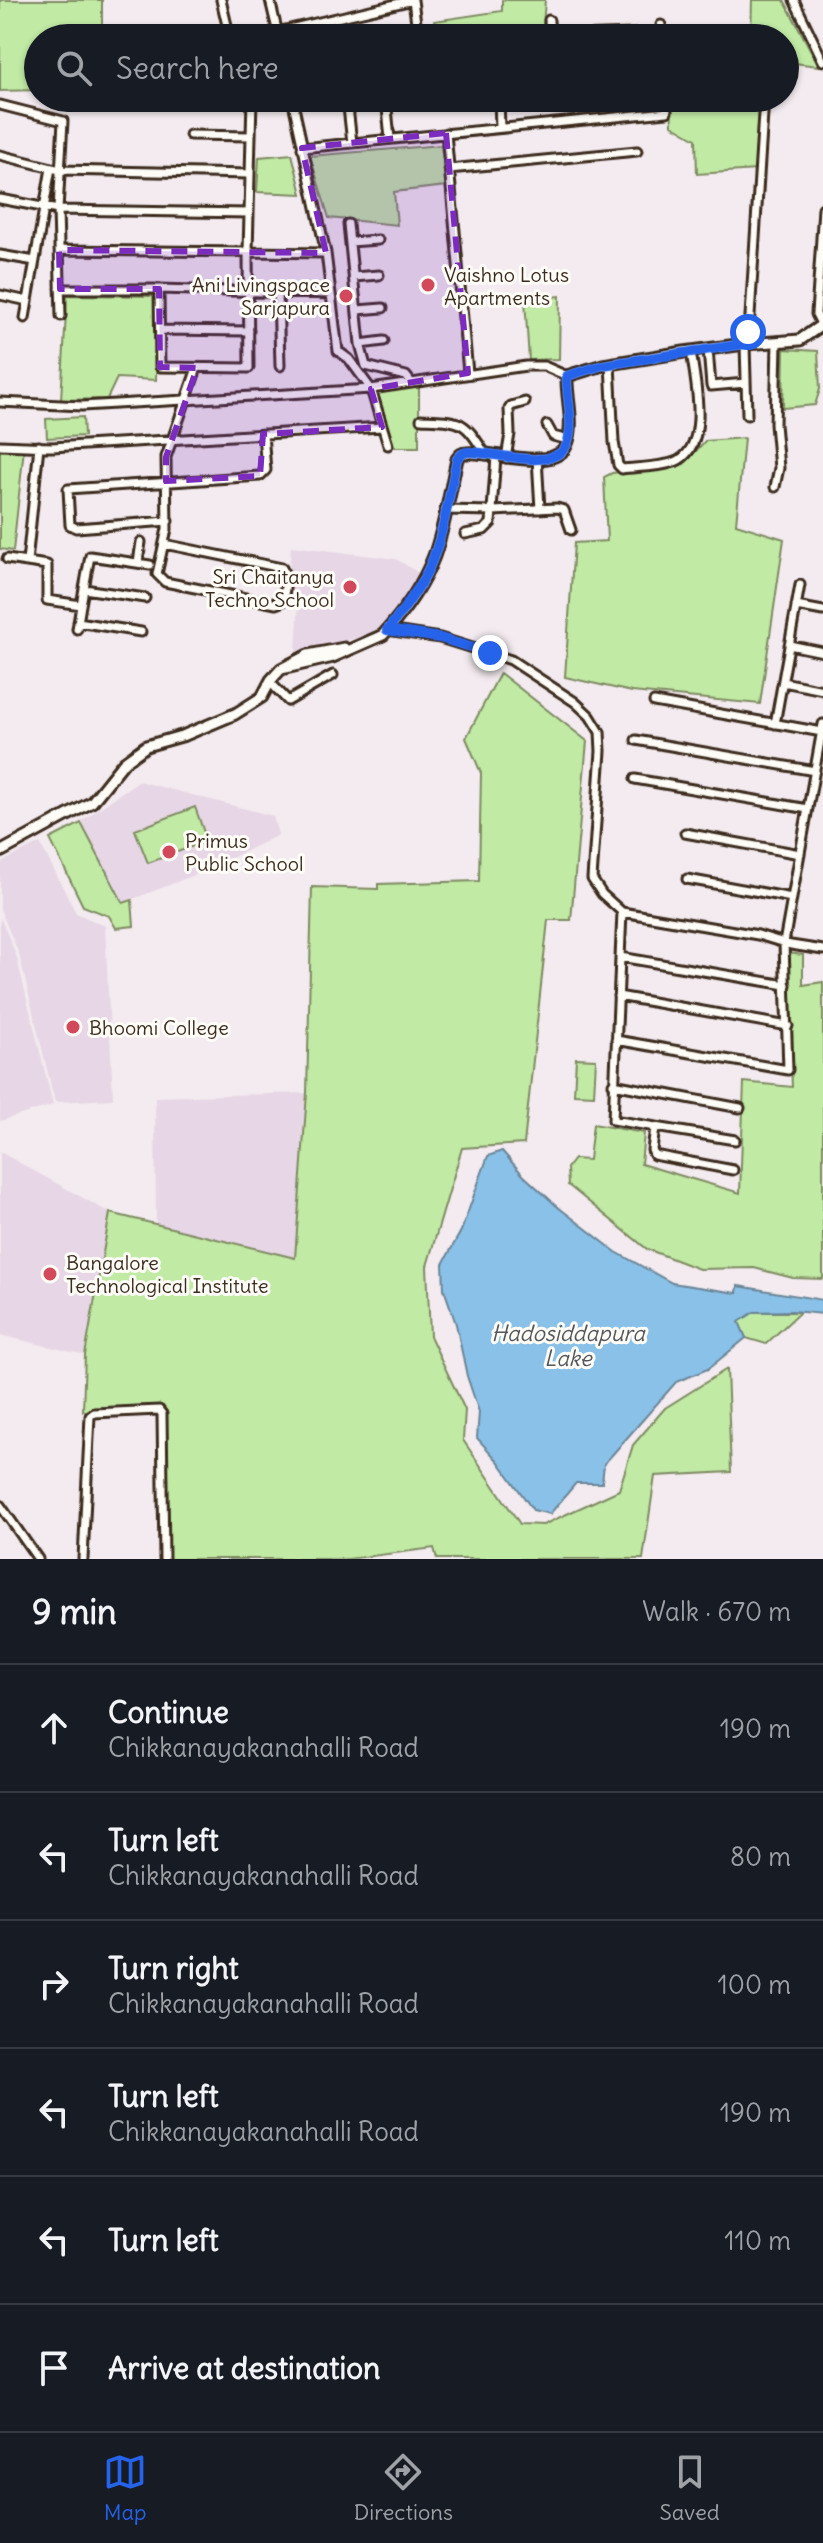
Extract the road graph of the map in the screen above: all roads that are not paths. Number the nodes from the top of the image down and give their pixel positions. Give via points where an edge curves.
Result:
1 (221, 0) edge
2 (270, 0) edge
3 (413, 0) edge
4 (794, 0) edge
5 (549, 20) dead end
6 (227, 24) edge
7 (275, 24) edge
8 (320, 24) edge
9 (416, 24) edge
10 (549, 24) edge
11 (823, 61) edge
12 (0, 105) edge
13 (24, 111) edge
14 (28, 112) edge
15 (252, 112) edge
16 (295, 112) edge
17 (349, 112) edge
18 (387, 112) edge
19 (499, 112) edge
20 (667, 112) edge
21 (763, 112) edge
22 (500, 128) junction
23 (446, 133) junction
24 (190, 135) dead end
25 (251, 136) junction
26 (390, 139) junction
27 (352, 143) junction
28 (302, 148) junction
29 (637, 151) dead end
30 (0, 155) edge
31 (56, 169) junction
32 (449, 169) junction
33 (250, 174) junction
34 (0, 199) edge
35 (45, 208) junction
36 (823, 208) edge
37 (58, 210) junction
38 (249, 213) junction
39 (348, 224) dead end
40 (378, 240) dead end
41 (350, 242) junction
42 (59, 250) junction
43 (248, 252) junction
44 (326, 253) junction
45 (0, 255) edge
46 (35, 261) junction
47 (379, 275) dead end
48 (354, 277) junction
49 (60, 289) junction
50 (159, 289) junction
51 (248, 291) junction
52 (278, 292) junction
53 (331, 294) junction
54 (0, 295) edge
55 (28, 301) junction
56 (383, 308) dead end
57 (357, 310) junction
58 (61, 316) dead end
59 (25, 318) dead end
60 (822, 324) edge
61 (160, 330) junction
62 (249, 331) junction
63 (384, 341) dead end
64 (777, 343) junction
65 (360, 344) junction
66 (745, 344) junction
67 (708, 349) junction
68 (691, 351) junction
69 (610, 364) junction
70 (280, 366) dead end
71 (197, 368) junction
72 (468, 373) junction
73 (567, 376) junction
74 (410, 381) junction
75 (746, 383) junction
76 (711, 386) junction
77 (371, 389) junction
78 (711, 397) dead end
79 (186, 401) junction
80 (0, 402) edge
81 (525, 402) dead end
82 (747, 415) dead end
83 (421, 419) dead end
84 (547, 425) dead end
85 (382, 427) junction
86 (263, 434) junction
87 (172, 440) junction
88 (568, 440) junction
89 (0, 445) edge
90 (388, 445) dead end
91 (39, 446) junction
92 (496, 457) junction
93 (537, 458) junction
94 (166, 481) junction
95 (775, 487) dead end
96 (540, 509) junction
97 (445, 510) junction
98 (493, 511) junction
99 (168, 521) junction
100 (571, 530) dead end
101 (465, 534) dead end
102 (141, 542) dead end
103 (164, 544) junction
104 (7, 559) dead end
105 (27, 562) junction
106 (138, 563) junction
107 (150, 565) dead end
108 (800, 585) dead end
109 (84, 589) junction
110 (145, 598) dead end
111 (81, 605) junction
112 (796, 606) junction
113 (823, 611) edge
114 (387, 630) junction
115 (141, 632) dead end
116 (789, 645) junction
117 (823, 652) edge
118 (333, 675) dead end
119 (270, 682) junction
120 (783, 682) junction
121 (823, 690) edge
122 (654, 702) dead end
123 (775, 724) junction
124 (822, 728) edge
125 (636, 740) dead end
126 (815, 771) junction
127 (635, 779) dead end
128 (808, 809) junction
129 (685, 833) dead end
130 (0, 852) edge
131 (800, 854) junction
132 (687, 879) dead end
133 (792, 898) junction
134 (622, 912) junction
135 (784, 943) junction
136 (823, 950) edge
137 (620, 957) junction
138 (786, 985) junction
139 (618, 996) junction
140 (788, 1026) junction
141 (616, 1040) junction
142 (613, 1084) junction
143 (740, 1108) dead end
144 (655, 1128) junction
145 (735, 1140) dead end
146 (733, 1170) dead end
147 (0, 1505) edge
148 (38, 1559) edge
149 (83, 1559) edge
150 (164, 1559) edge

1 - 6 street
2 - 7 street
3 - 8 street
3 - 9 street
4 - 11 street
5 - 10 street
12 - 13 street
14 - 31 street via 63,121
15 - 25 street
16 - 28 street
17 - 27 street
18 - 26 street
19 - 22 street
20 - 22 street
21 - 66 street
22 - 23 street
23 - 26 street
23 - 32 street
24 - 25 street
25 - 33 street
26 - 27 street
27 - 28 street
28 - 44 street
29 - 32 street
30 - 31 street
31 - 33 street
31 - 35 street
31 - 37 street
32 - 72 street
33 - 38 street
34 - 35 street
35 - 37 street
35 - 46 street
36 - 60 street via 816,305
37 - 38 street
37 - 42 street
38 - 43 street
39 - 41 street
40 - 41 street
41 - 48 street
42 - 43 street
42 - 49 street
43 - 44 street
43 - 51 street
44 - 53 street
45 - 46 street
46 - 55 street
47 - 48 street
48 - 57 street
49 - 50 street
49 - 58 street
50 - 51 street
50 - 61 street
51 - 52 street
51 - 62 street
52 - 53 street
52 - 70 street
53 - 77 street via 338,351
54 - 55 street
55 - 59 street
56 - 57 street
57 - 65 street
60 - 64 main road via 800,340
61 - 62 street
61 - 71 street via 160,367
62 - 71 street via 249,368
63 - 65 street
64 - 66 main road
64 - 95 street
65 - 74 street via 366,366
66 - 67 main road
66 - 75 street
67 - 68 main road
67 - 76 street
68 - 69 main road
68 - 69 street via 699,426 691,447 676,462 622,469 618,465
69 - 73 main road
71 - 79 street
72 - 73 street via 544,366
72 - 74 street
73 - 88 main road
74 - 77 street
75 - 76 street
75 - 82 street
76 - 78 street
77 - 79 street
77 - 85 street
79 - 80 street via 82,406
79 - 87 street
81 - 92 street via 509,409 510,434
83 - 92 street via 457,421
84 - 88 street via 553,436
85 - 86 street
85 - 90 street
86 - 87 street
86 - 94 street via 264,475
87 - 91 street
87 - 94 street
88 - 93 main road via 558,454
89 - 91 street
91 - 105 street
92 - 93 main road
92 - 97 main road via 468,452 457,459
92 - 98 street
93 - 96 street
94 - 99 street
94 - 99 street via 73,487 67,495 70,525 76,528
96 - 98 street
96 - 100 street via 564,510
97 - 98 street
97 - 114 main road via 428,570
98 - 101 street via 487,528
99 - 103 street
102 - 106 street
103 - 103 street via 157,574 165,582 276,604 285,595 282,568
104 - 105 street
105 - 111 street via 47,565 46,599
106 - 107 street
106 - 109 street via 90,556
108 - 112 street
109 - 110 street
109 - 111 street
111 - 115 street via 78,626
112 - 113 street
112 - 116 street
114 - 119 main road via 333,657 281,669
114 - 134 street via 440,638 511,660 590,716 600,732 601,751 592,879
116 - 117 street
116 - 120 street
118 - 119 street via 288,701
119 - 130 main road via 262,697 235,714 137,751 92,802
120 - 121 street
120 - 123 street
122 - 123 street
123 - 124 street
124 - 126 street
125 - 126 street
126 - 128 street
127 - 128 street
128 - 131 street
129 - 131 street
131 - 133 street
132 - 133 street
133 - 135 street
134 - 135 street
134 - 137 street
135 - 136 street
135 - 138 street
137 - 138 street
137 - 139 street
138 - 140 street
139 - 140 street
139 - 141 street
140 - 141 street via 787,1071
141 - 142 street
142 - 143 street
142 - 144 street via 613,1120
144 - 145 street
144 - 146 street via 654,1155
147 - 148 street
149 - 150 street via 90,1416 159,1410

